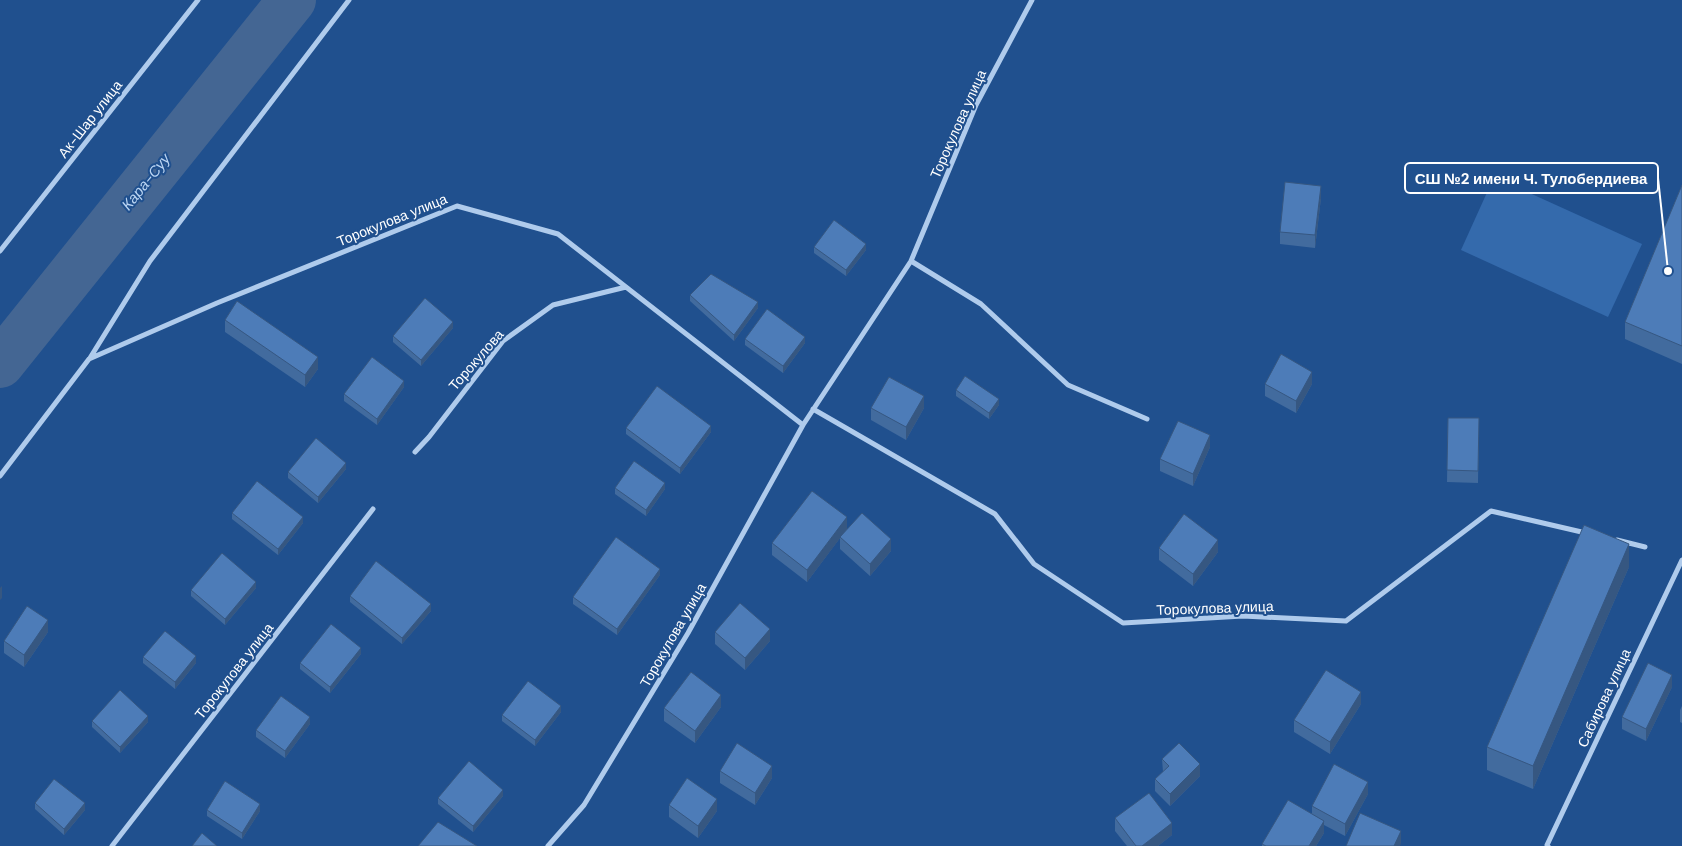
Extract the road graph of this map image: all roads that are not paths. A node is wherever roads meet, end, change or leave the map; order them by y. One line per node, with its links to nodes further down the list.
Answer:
1 (198, 0): 4 (street, Ак-Шар улица)
2 (349, 0): 7 (street)
3 (1032, 0): 5 (street, Торокулова улица)
4 (0, 251)
5 (911, 261): 8 (street, Торокулова улица); 9 (street)
6 (626, 287): 7 (street, Торокулова улица); 10 (street, Торокулова улица); 11 (street, Торокулова)
7 (89, 359): 12 (street, Торокулова улица)
8 (813, 409): 10 (street, Торокулова улица); 14 (street, Торокулова улица)
9 (1147, 419)
10 (803, 425): 19 (street, Торокулова улица)
11 (415, 452)
12 (0, 476)
13 (373, 509): 18 (street, Торокулова улица)
14 (1597, 535)
15 (1607, 538): 16 (street)
16 (1645, 547)
17 (1682, 560): 20 (street, Сабирова улица)
18 (112, 846)
19 (548, 846)
20 (1548, 846)

